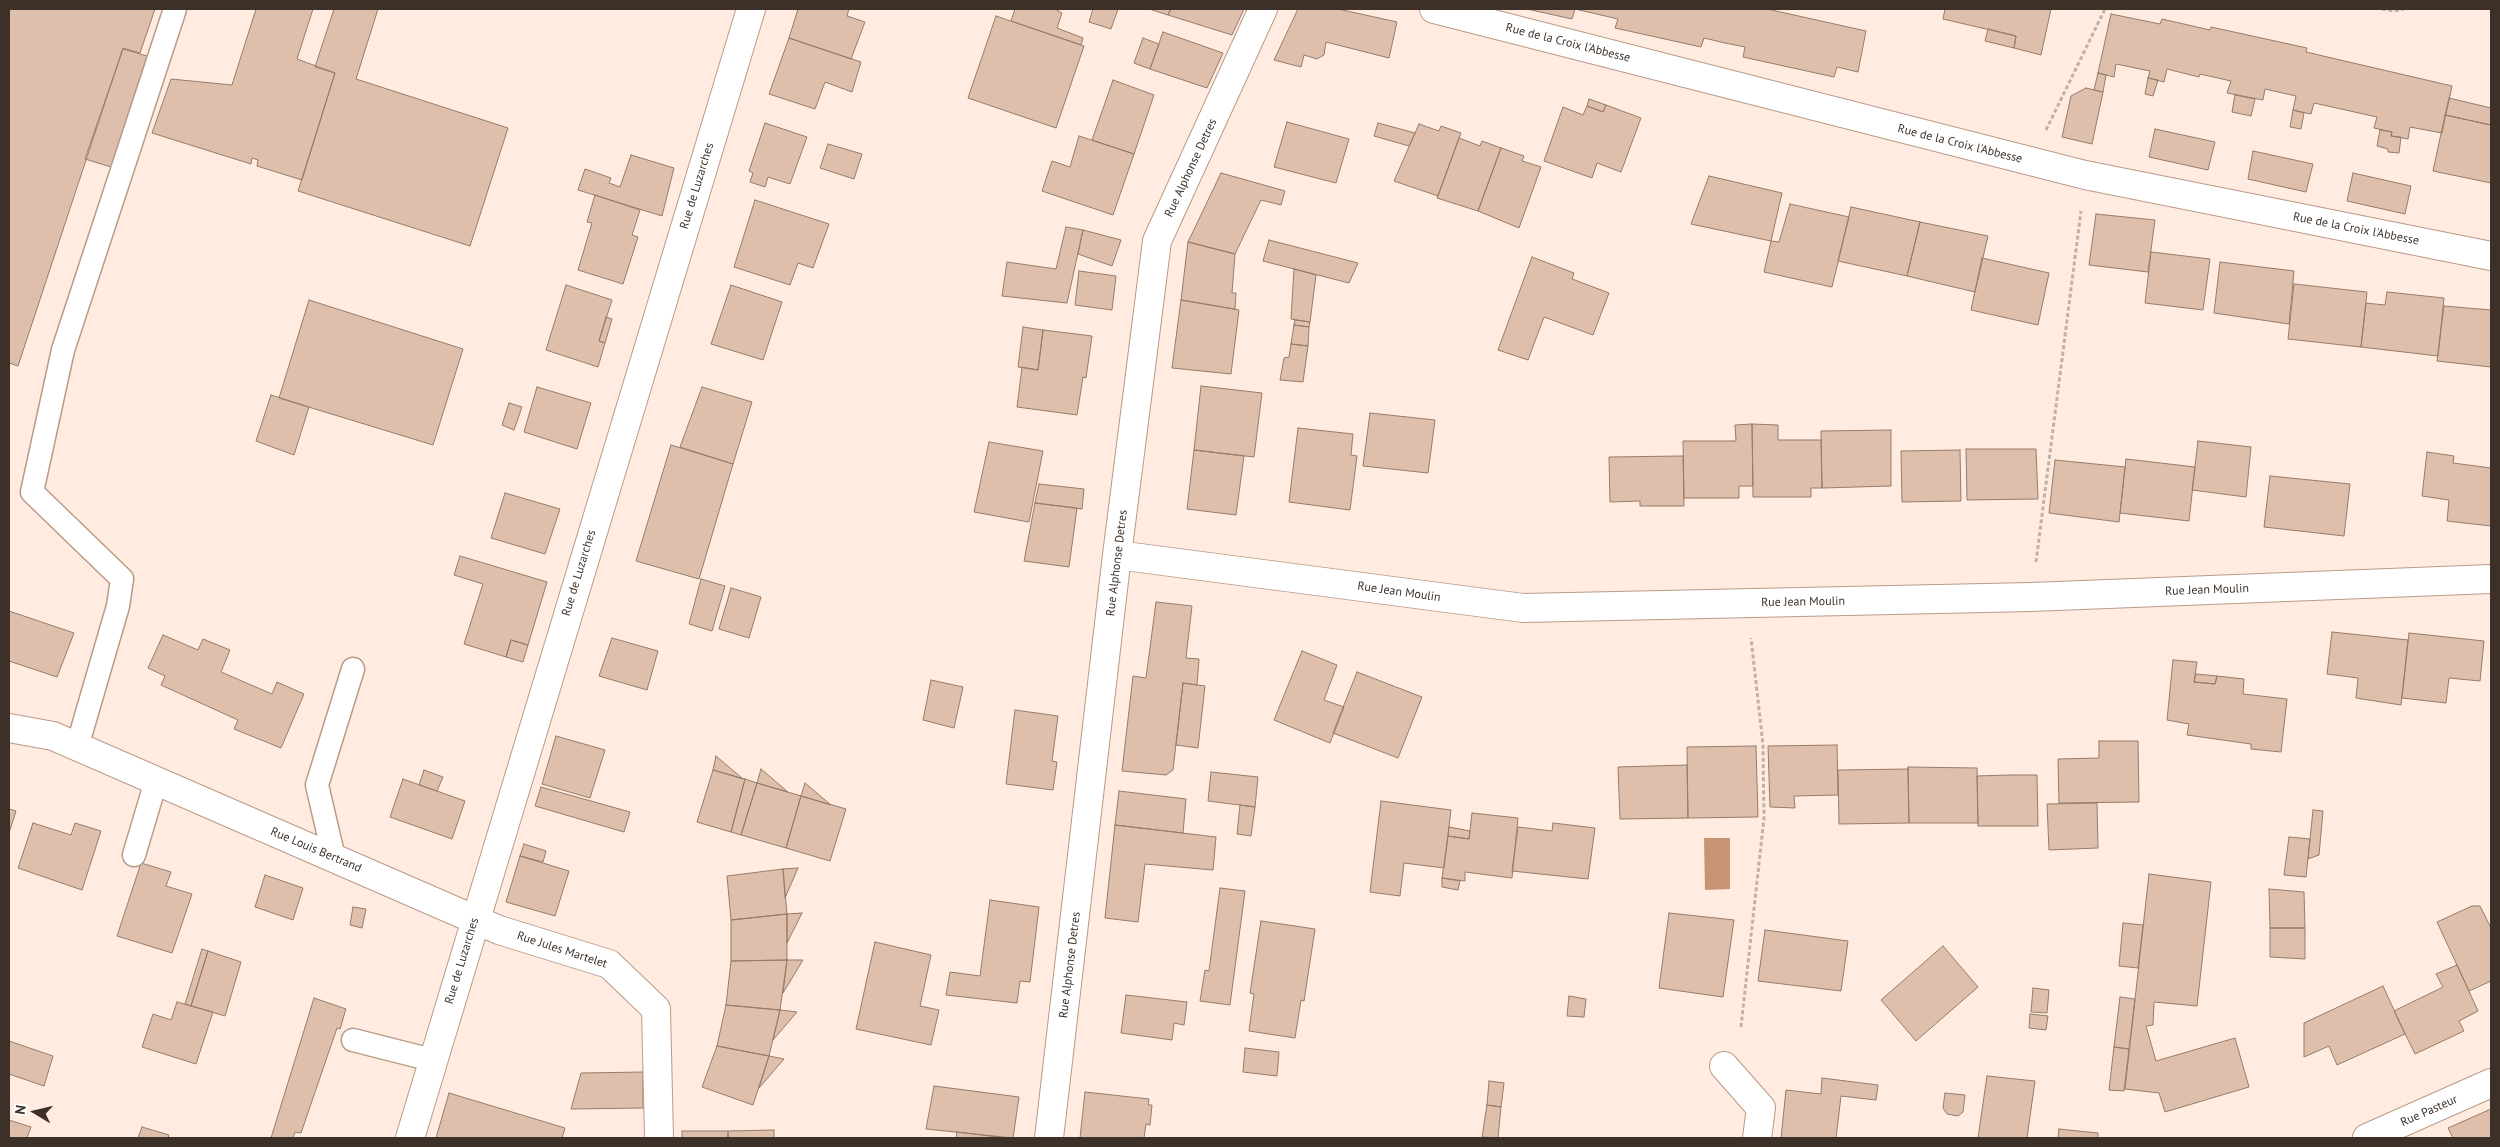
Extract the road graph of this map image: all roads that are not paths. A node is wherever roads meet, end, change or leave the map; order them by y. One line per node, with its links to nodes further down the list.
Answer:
1 (175, 9): 10 (lane)
2 (751, 9): 14 (street, Rue de Luzarches)
3 (1264, 9): 6 (street, Rue Alphonse Detres)
4 (1434, 9): 5 (street, Rue de la Croix l'Abbesse)
5 (2491, 256)
6 (1117, 555): 7 (street, Rue Jean Moulin); 21 (street, Rue Alphonse Detres)
7 (2491, 579)
8 (353, 669): 13 (lane)
9 (9, 728): 10 (street, Rue Louis Bertrand)
10 (77, 747): 11 (street, Rue Louis Bertrand)
11 (156, 781): 12 (lane); 13 (street, Rue Louis Bertrand)
12 (134, 855)
13 (334, 858): 14 (street, Rue Louis Bertrand)
14 (475, 919): 16 (street, Rue de Luzarches); 20 (street, Rue Jules Martelet)
15 (353, 1040): 16 (lane)
16 (431, 1064): 19 (street, Rue de Luzarches)
17 (1724, 1066): 22 (street)
18 (2491, 1083): 23 (street, Rue Pasteur)
19 (410, 1138)
20 (660, 1138)
21 (1049, 1138)
22 (1757, 1138)
23 (2368, 1138)

